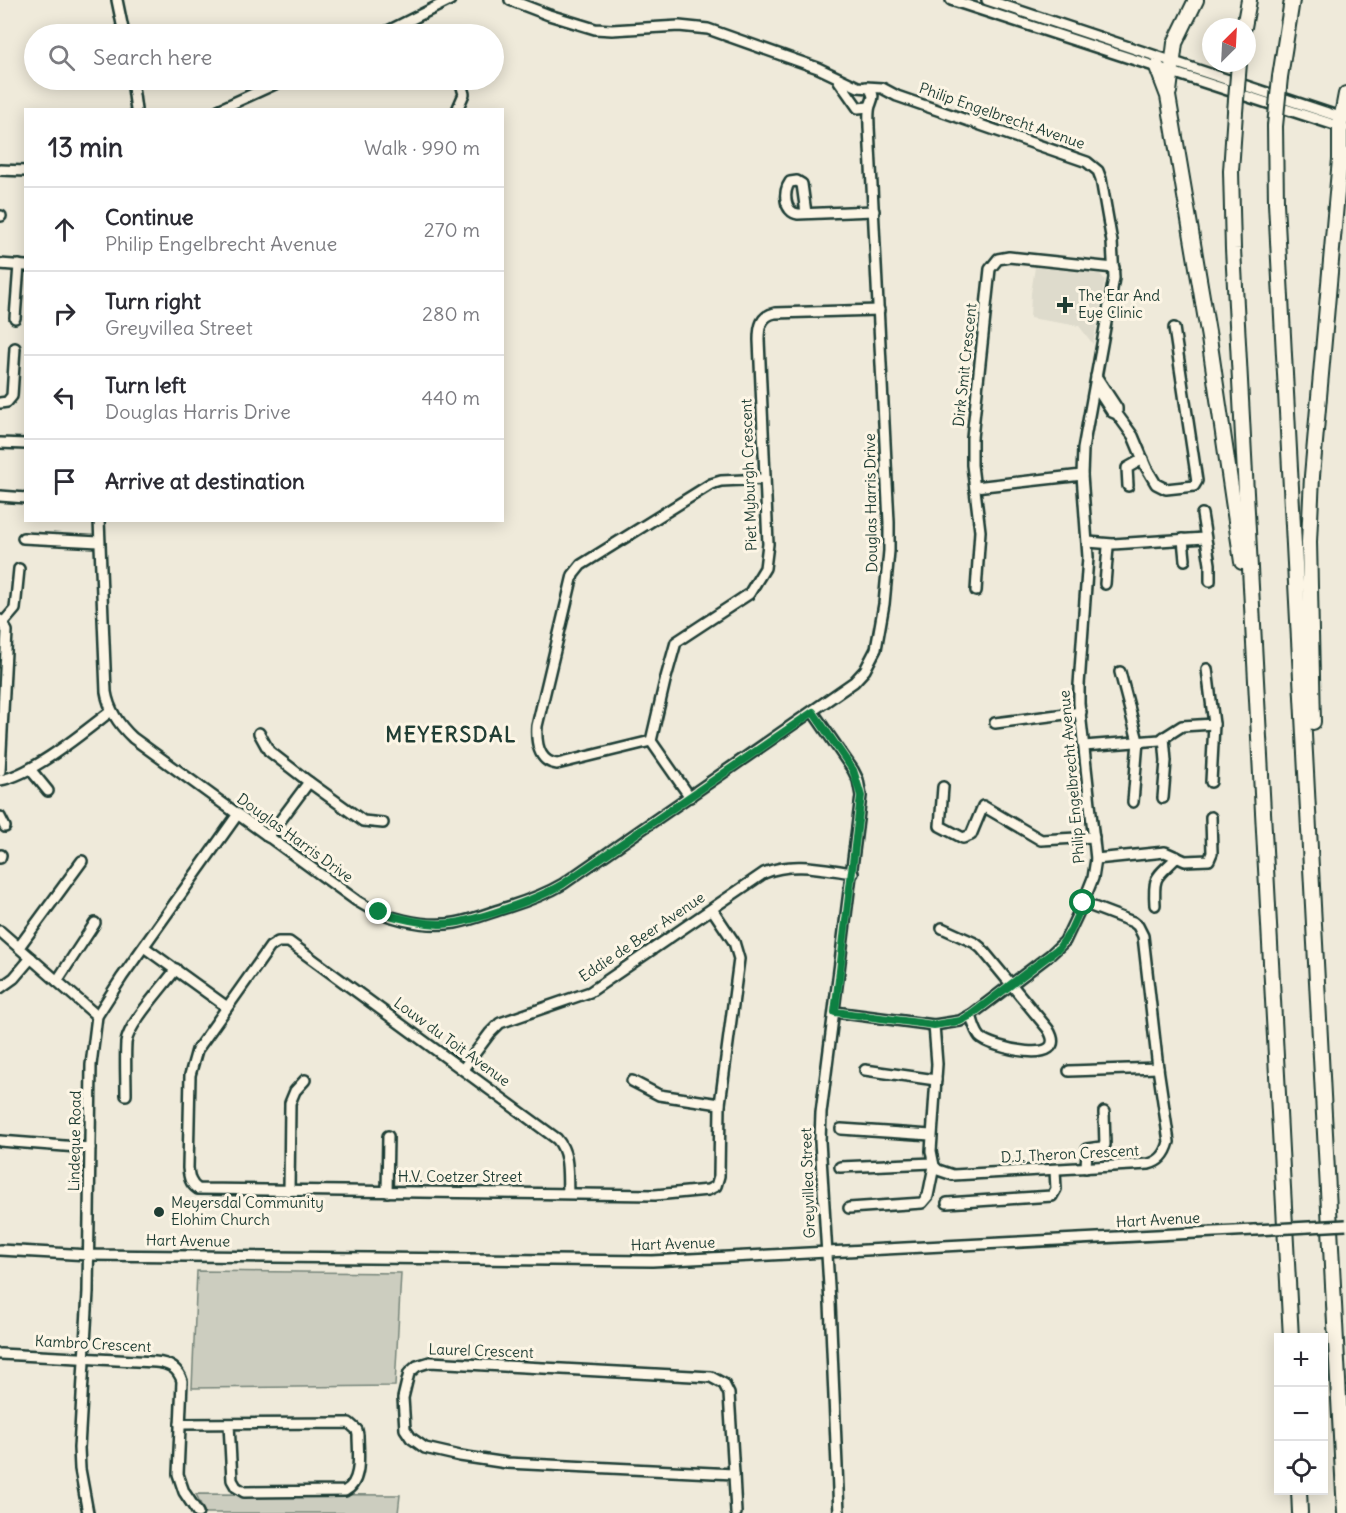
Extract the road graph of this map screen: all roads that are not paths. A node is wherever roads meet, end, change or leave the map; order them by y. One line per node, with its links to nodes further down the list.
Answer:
1 (117, 0): 10 (street)
2 (450, 0): 11 (street)
3 (510, 0): 15 (street, Douglas Harris Drive)
4 (951, 0): 13 (street)
5 (987, 0): 12 (street)
6 (1196, 0): 12 (highway)
7 (1249, 0): 9 (highway)
8 (1292, 0): 102 (highway, bridge)
9 (1246, 18)
10 (122, 24)
11 (411, 24)
12 (1172, 66): 13 (street); 22 (highway); 29 (street)
13 (1157, 67): 22 (highway)
14 (1238, 72): 69 (highway, bridge)
15 (837, 78): 16 (street, Douglas Harris Drive); 23 (street, Douglas Harris Drive)
16 (862, 87): 21 (street, Philip Engelbrecht Avenue); 23 (street); 24 (street)
17 (133, 90): 25 (street)
18 (262, 90): 26 (street)
19 (463, 90): 27 (street)
20 (1346, 94): 29 (highway)
21 (897, 96): 24 (street); 38 (street, Philip Engelbrecht Avenue)
22 (1168, 96): 69 (highway)
23 (852, 97): 28 (street, Douglas Harris Drive)
24 (872, 104): 28 (street); 30 (street)
25 (136, 108)
26 (222, 108)
27 (458, 108)
28 (858, 108): 30 (street, Douglas Harris Drive)
29 (1343, 123): 31 (highway)
30 (869, 127): 34 (street, Douglas Harris Drive)
31 (1343, 155): 102 (highway)
32 (0, 170): 33 (street)
33 (24, 171)
34 (874, 211): 35 (street); 39 (street, Douglas Harris Drive)
35 (806, 213)
36 (0, 264): 37 (street)
37 (22, 266): 40 (street)
38 (1114, 268): 43 (street, Philip Engelbrecht Avenue); 53 (street, Dirk Smit Crescent)
39 (879, 310): 51 (street, Piet Myburgh Crescent); 74 (street, Douglas Harris Drive)
40 (15, 318)
41 (1174, 328): 49 (street)
42 (15, 348): 45 (street)
43 (1096, 376): 44 (street, Philip Engelbrecht Avenue); 46 (street)
44 (1095, 387): 46 (street); 50 (street, Philip Engelbrecht Avenue)
45 (0, 403)
46 (1117, 414): 49 (street)
47 (0, 443): 48 (street)
48 (24, 444)
49 (1143, 459): 52 (street)
50 (1082, 475): 53 (street); 62 (street, Philip Engelbrecht Avenue)
51 (765, 479): 80 (street, Piet Myburgh Crescent); 80 (street)
52 (1128, 486)
53 (975, 487): 68 (street)
54 (0, 496): 55 (street)
55 (24, 498)
56 (1202, 514): 59 (street)
57 (99, 522): 61 (street, Douglas Harris Drive)
58 (23, 538): 61 (street)
59 (1205, 538): 60 (street); 66 (street)
60 (1183, 540): 63 (street); 64 (street)
61 (99, 542): 73 (street, Douglas Harris Drive)
62 (1088, 546): 63 (street); 75 (street, Philip Engelbrecht Avenue)
63 (1111, 546): 67 (street)
64 (1185, 560)
65 (19, 569): 70 (street)
66 (1210, 581)
67 (1105, 584)
68 (976, 591)
69 (1252, 615): 152 (highway)
70 (1, 622): 84 (street)
71 (1207, 669): 77 (street)
72 (1120, 672): 81 (street)
73 (111, 711): 83 (street); 93 (street, Douglas Harris Drive)
74 (813, 712): 90 (street, Douglas Harris Drive); 104 (street, Greyvillea Street)
75 (1081, 712): 76 (street); 82 (street, Philip Engelbrecht Avenue)
76 (995, 723)
77 (1214, 724): 79 (street); 87 (street)
78 (259, 733): 86 (street)
79 (1164, 738): 81 (street); 91 (street)
80 (651, 741): 90 (street)
81 (1138, 741): 82 (street); 92 (street)
82 (1084, 746): 99 (street, Philip Engelbrecht Avenue)
83 (30, 769): 85 (street); 89 (street)
84 (0, 771)
85 (0, 780)
86 (309, 782): 96 (street); 98 (street)
87 (1211, 782)
88 (944, 787): 99 (street)
89 (48, 791)
90 (690, 797): 98 (street, Douglas Harris Drive)
91 (1163, 798)
92 (1133, 802)
93 (238, 814): 98 (street, Douglas Harris Drive); 113 (street, Lindeque Road)
94 (0, 817): 97 (street)
95 (1212, 817): 100 (street)
96 (383, 824)
97 (5, 827)
98 (268, 837)
99 (1094, 837): 101 (street, Philip Engelbrecht Avenue)
100 (1177, 857): 101 (street); 106 (street)
101 (1096, 859): 105 (street, Philip Engelbrecht Avenue)
102 (1311, 859): 164 (highway)
103 (82, 861): 112 (street)
104 (853, 873): 107 (street, Eddie de Beer Avenue); 120 (street, Greyvillea Street)
105 (1083, 903): 117 (street, Philip Engelbrecht Avenue); 124 (street, D.J. Theron Crescent)
106 (1155, 905)
107 (712, 909): 125 (street, Eddie de Beer Avenue); 132 (street, H.V. Coetzer Street)
108 (95, 922): 116 (street)
109 (942, 928): 117 (street)
110 (0, 931): 112 (street)
111 (281, 941): 119 (street, H.V. Coetzer Street); 125 (street, Louw du Toit Avenue)
112 (19, 947): 114 (street)
113 (144, 947): 115 (street); 122 (street, Lindeque Road)
114 (30, 958): 116 (street); 118 (street)
115 (176, 969): 119 (street); 131 (street)
116 (60, 977): 122 (street)
117 (1011, 984): 121 (street, Philip Engelbrecht Avenue); 121 (street)
118 (0, 988)
119 (227, 1007): 143 (street, H.V. Coetzer Street)
120 (835, 1012): 123 (street, Philip Engelbrecht Avenue); 150 (street, Greyvillea Street)
121 (971, 1015): 123 (street, Philip Engelbrecht Avenue)
122 (97, 1016): 138 (street, Lindeque Road)
123 (934, 1025): 129 (street)
124 (1158, 1068): 127 (street); 141 (street, D.J. Theron Crescent)
125 (463, 1069): 145 (street, Louw du Toit Avenue)
126 (865, 1070): 129 (street)
127 (1069, 1071)
128 (305, 1080): 143 (street)
129 (936, 1080): 135 (street)
130 (633, 1081): 132 (street)
131 (126, 1095)
132 (720, 1104): 145 (street, H.V. Coetzer Street)
133 (1104, 1112): 141 (street)
134 (841, 1129): 135 (street)
135 (931, 1135): 139 (street)
136 (388, 1136): 144 (street)
137 (0, 1141): 138 (street)
138 (90, 1148): 151 (street, Lindeque Road)
139 (934, 1164): 140 (street); 142 (street, D.J. Theron Crescent); 147 (street)
140 (840, 1167)
141 (1086, 1168): 142 (street, D.J. Theron Crescent)
142 (1055, 1170): 146 (street)
143 (289, 1191): 144 (street, H.V. Coetzer Street)
144 (387, 1192): 145 (street, H.V. Coetzer Street)
145 (568, 1193)
146 (947, 1203)
147 (849, 1208)
148 (1346, 1225): 150 (street, Hart Avenue, bridge)
149 (0, 1251): 151 (street, Hart Avenue)
150 (824, 1252): 151 (street, Hart Avenue); 162 (street, Greyvillea Street)
151 (88, 1255): 154 (street, Lindeque Road)
152 (1291, 1333)
153 (0, 1354): 154 (street, Kambro Crescent)
154 (83, 1358): 155 (street, Kambro Crescent); 159 (street, Lindeque Road)
155 (180, 1424): 156 (street); 160 (street, Kambro Crescent)
156 (229, 1424): 156 (street)
157 (734, 1474): 157 (street, Laurel Crescent); 161 (street)
158 (1299, 1495): 163 (highway)
159 (88, 1513)
160 (198, 1513)
161 (736, 1513)
162 (839, 1513)
163 (1300, 1513)
164 (1345, 1513)

